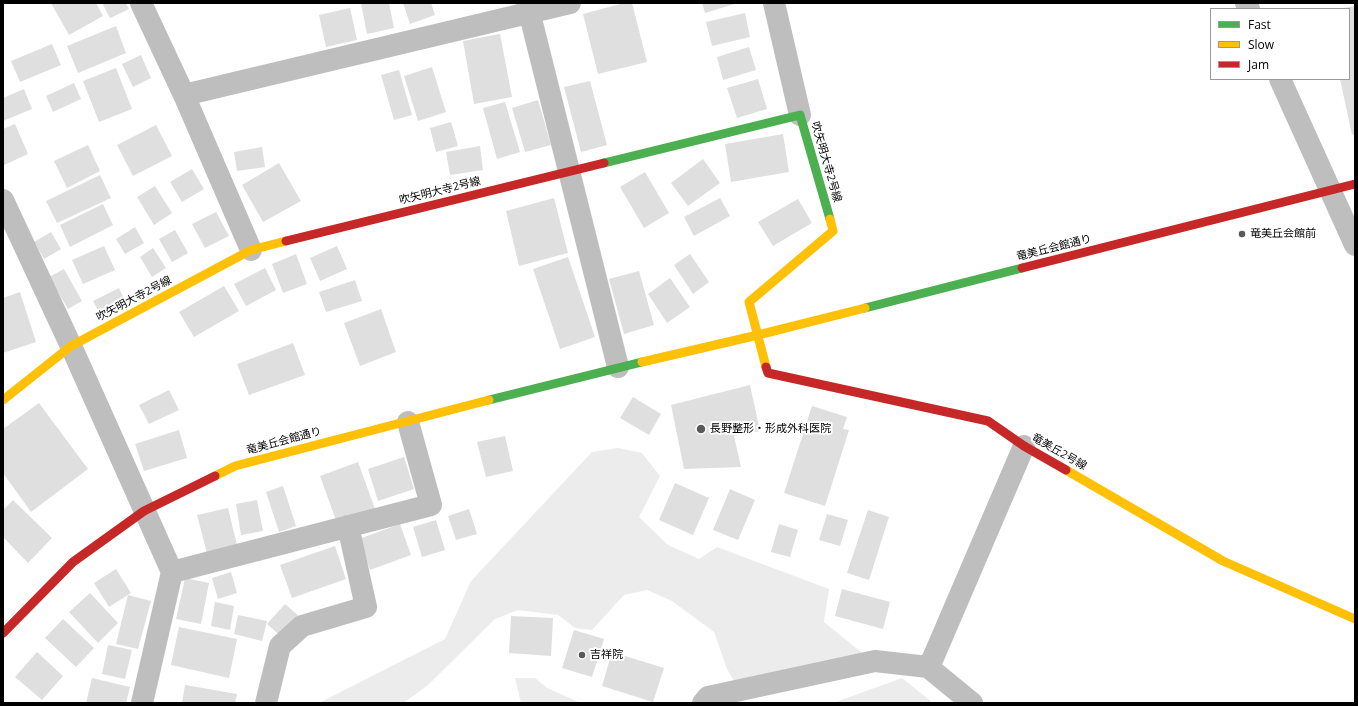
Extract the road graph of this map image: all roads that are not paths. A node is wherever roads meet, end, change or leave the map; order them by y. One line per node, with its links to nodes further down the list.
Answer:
1 (141, 3): 6 (street)
2 (570, 3): 4 (street)
3 (774, 3): 7 (street)
4 (528, 8): 6 (street); 8 (street)
5 (1280, 80): 10 (street)
6 (184, 95): 13 (street)
7 (800, 115): 8 (street, 吹矢明大寺2号線); 14 (street, 吹矢明大寺2号線)
8 (569, 172): 13 (street, 吹矢明大寺2号線); 16 (street)
9 (1355, 184): 10 (street, 竜美丘会館通り)
10 (1330, 190): 12 (street); 14 (street, 竜美丘会館通り)
11 (3, 200): 15 (street)
12 (1355, 245)
13 (251, 250): 15 (street, 吹矢明大寺2号線)
14 (758, 335): 16 (street, 竜美丘会館通り); 19 (street, 竜美丘2号線)
15 (71, 346): 17 (street, 吹矢明大寺2号線); 20 (street)
16 (618, 367): 18 (street, 竜美丘会館通り)
17 (3, 400)
18 (408, 422): 20 (street, 竜美丘会館通り); 21 (street)
19 (1024, 446): 23 (street, 竜美丘2号線); 25 (street)
20 (144, 511): 22 (street); 24 (street, 竜美丘会館通り)
21 (348, 526): 22 (street); 27 (street)
22 (172, 572): 26 (street)
23 (1355, 619)
24 (3, 633)
25 (928, 667): 28 (street); 29 (street)
26 (142, 703)
27 (266, 703)
28 (703, 703)
29 (972, 703)

